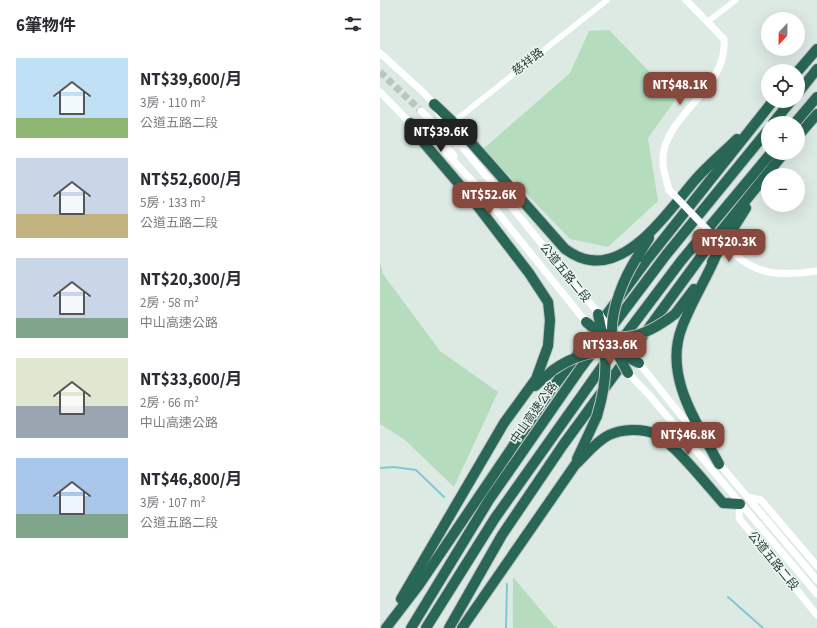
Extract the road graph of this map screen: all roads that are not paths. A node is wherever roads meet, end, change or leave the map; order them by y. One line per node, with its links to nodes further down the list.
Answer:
1 (607, 0): 20 (street, 慈祥路)
2 (686, 0): 4 (street)
3 (736, 0): 4 (street)
4 (707, 22): 30 (street, bridge)
5 (817, 49): 7 (highway)
6 (380, 53): 12 (street, 公道五路二段)
7 (804, 64)
8 (817, 69): 9 (highway)
9 (805, 84)
10 (380, 92): 19 (street, 公道五路二段)
11 (817, 97): 18 (highway)
12 (434, 104): 20 (highway); 25 (street, 公道五路二段)
13 (767, 108): 15 (highway)
14 (785, 108): 17 (highway)
15 (762, 114): 28 (highway); 44 (highway)
16 (817, 114): 21 (highway)
17 (779, 116)
18 (802, 116)
19 (410, 123): 26 (street, 公道五路二段); 36 (highway)
20 (451, 123): 28 (highway)
21 (805, 128)
22 (761, 139): 45 (highway, 中山高速公路)
23 (764, 160): 46 (highway)
24 (779, 160): 47 (highway)
25 (487, 177): 26 (street); 31 (street, 公道五路二段, bridge)
26 (475, 184): 32 (street, 公道五路二段)
27 (761, 187): 29 (highway)
28 (658, 222): 33 (highway, bridge)
29 (715, 258): 33 (highway, bridge); 37 (highway)
30 (817, 271)
31 (598, 314): 33 (highway, bridge)
32 (586, 322): 33 (highway, bridge)
33 (610, 342): 34 (highway, bridge); 34 (street, 公道五路二段, bridge); 35 (highway, bridge); 36 (highway, bridge); 38 (highway, bridge)
34 (639, 364): 37 (street, 公道五路二段)
35 (628, 373): 39 (street, 公道五路二段, bridge)
36 (504, 423): 44 (highway)
37 (719, 464): 39 (street, 公道五路二段)
38 (575, 465): 39 (highway); 48 (highway)
39 (744, 500): 40 (street, 公道五路二段); 41 (street, 公道五路二段); 42 (street, 公道五路二段); 43 (street, 公道五路二段)
40 (817, 566)
41 (817, 580)
42 (817, 594)
43 (817, 615)
44 (385, 628)
45 (411, 628)
46 (426, 628)
47 (449, 628)
48 (462, 628)

